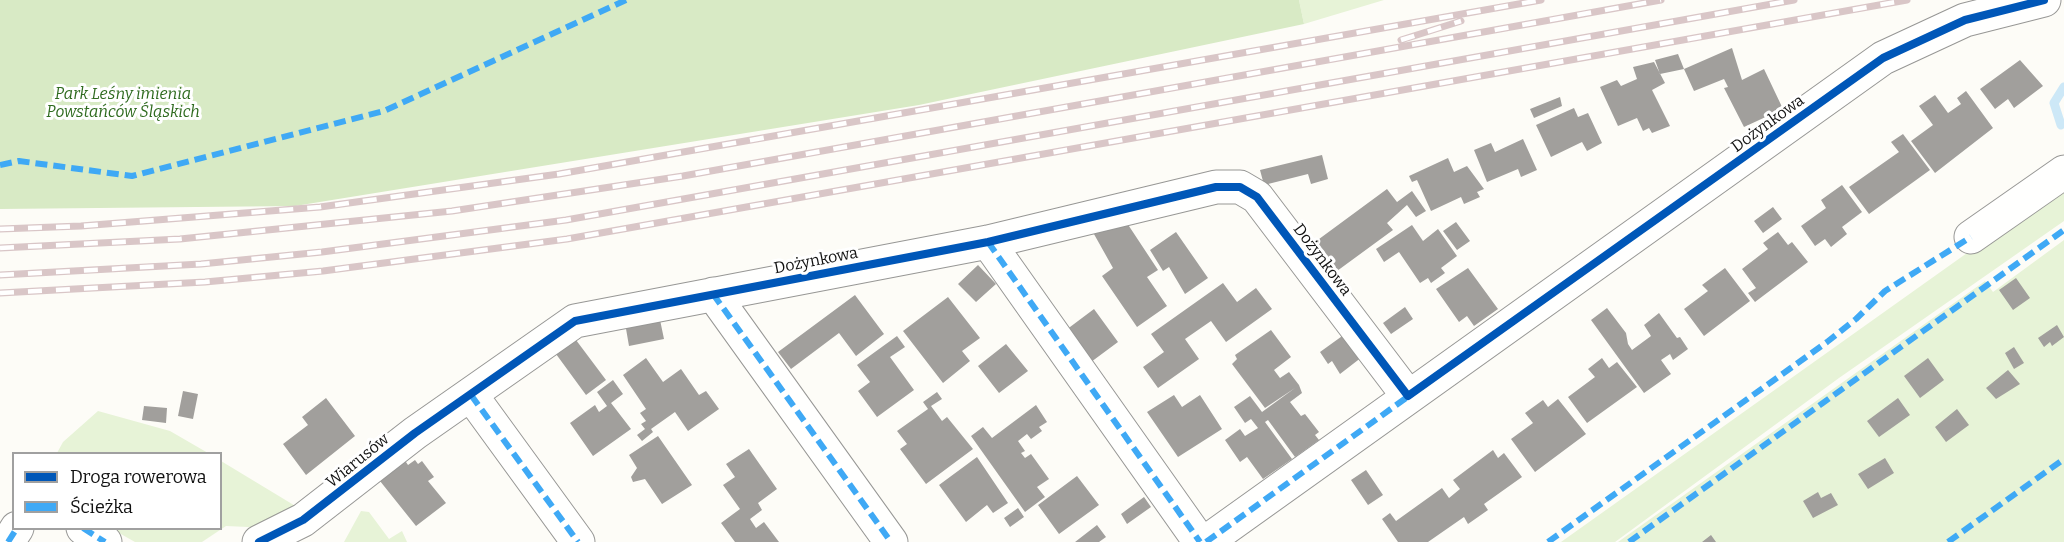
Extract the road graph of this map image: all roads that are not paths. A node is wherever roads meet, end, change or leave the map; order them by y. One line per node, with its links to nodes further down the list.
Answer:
1 (2044, 0): 7 (street, Dożynkowa)
2 (2064, 172): 3 (street)
3 (1971, 237)
4 (988, 242): 5 (street, Dożynkowa); 7 (street, Dożynkowa); 13 (street)
5 (713, 294): 6 (street, Dożynkowa); 12 (street)
6 (471, 395): 10 (street, Wiarusów); 11 (street)
7 (1408, 396): 14 (street, Dożynkowa)
8 (86, 530): 9 (street)
9 (105, 542)
10 (259, 542)
11 (578, 542)
12 (891, 542)
13 (1200, 542)
14 (1206, 542)

